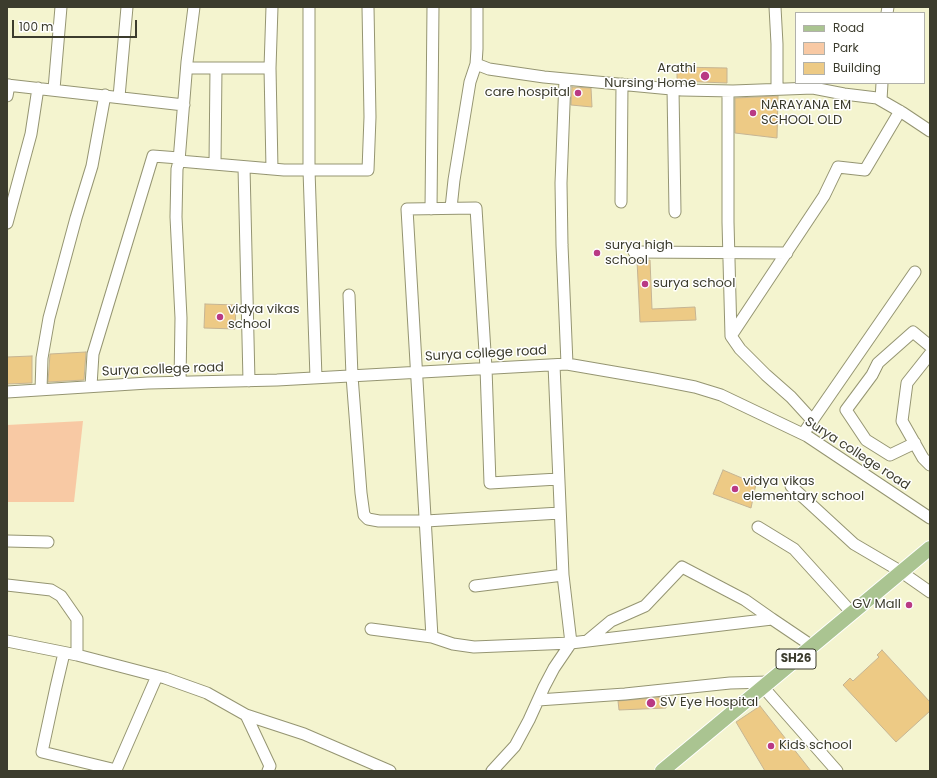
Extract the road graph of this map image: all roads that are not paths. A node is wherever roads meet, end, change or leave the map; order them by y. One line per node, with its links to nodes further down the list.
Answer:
1 (61, 7): 20 (street)
2 (127, 7): 25 (street)
3 (194, 7): 11 (street)
4 (272, 7): 13 (street)
5 (309, 7): 34 (street)
6 (368, 7): 34 (street)
7 (433, 7): 37 (street)
8 (477, 7): 10 (street)
9 (775, 7): 19 (street)
10 (476, 64): 14 (street); 36 (street)
11 (187, 68): 12 (street); 27 (street)
12 (216, 68): 13 (street); 31 (street)
13 (270, 68): 33 (street)
14 (565, 79): 15 (street); 48 (street)
15 (622, 84): 21 (street); 35 (street)
16 (882, 84): 26 (street)
17 (8, 85): 18 (street); 24 (street)
18 (38, 88): 20 (street); 39 (street)
19 (777, 88): 22 (street); 26 (street)
20 (54, 89): 23 (street)
21 (673, 89): 22 (street); 38 (street)
22 (728, 91): 42 (street)
23 (105, 95): 25 (street); 57 (street)
24 (7, 96)
25 (119, 97): 27 (street)
26 (881, 100): 28 (street)
27 (184, 105): 30 (street)
28 (900, 111): 29 (street); 41 (street)
29 (930, 132)
30 (179, 159): 31 (street); 55 (street); 56 (street)
31 (215, 164): 32 (street)
32 (244, 167): 33 (street); 54 (street)
33 (272, 169): 34 (street)
34 (309, 170): 53 (street)
35 (621, 202)
36 (451, 208): 37 (street); 50 (street)
37 (431, 209): 51 (street)
38 (676, 212)
39 (7, 223)
40 (634, 252): 42 (street)
41 (787, 252): 42 (street); 45 (street)
42 (729, 253): 45 (street)
43 (915, 272): 59 (street)
44 (349, 295): 52 (street)
45 (731, 336): 59 (street)
46 (930, 346): 61 (street)
47 (930, 354): 61 (street)
48 (567, 364): 49 (street, Surya college road); 60 (street, Surya college road)
49 (554, 365): 50 (street, Surya college road); 63 (street)
50 (486, 368): 51 (street, Surya college road); 63 (street)
51 (417, 372): 52 (street, Surya college road); 67 (street)
52 (352, 376): 53 (street, Surya college road); 67 (street)
53 (316, 378): 54 (street, Surya college road)
54 (250, 381): 55 (street, Surya college road)
55 (180, 382): 56 (street, Surya college road)
56 (91, 386): 57 (street, Surya college road)
57 (41, 390): 58 (street, Surya college road)
58 (7, 392)
59 (812, 420): 60 (street)
60 (803, 434): 66 (street, Surya college road)
61 (915, 443): 62 (street)
62 (930, 465)
63 (558, 480): 65 (street)
64 (791, 486): 72 (street)
65 (560, 513): 67 (street); 73 (street)
66 (930, 518)
67 (426, 521): 80 (street)
68 (758, 527): 77 (street)
69 (7, 541): 70 (street)
70 (48, 542)
71 (930, 548): 72 (main road, SH26)
72 (900, 571): 76 (street); 77 (main road, SH26)
73 (563, 575): 75 (street); 83 (street)
74 (7, 585): 86 (street)
75 (475, 586)
76 (930, 592)
77 (852, 613): 84 (main road, SH26)
78 (772, 619): 82 (street); 82 (street); 84 (street)
79 (371, 629): 80 (street)
80 (432, 637): 83 (street)
81 (7, 641): 85 (street)
82 (586, 641): 83 (street)
83 (571, 643): 89 (street)
84 (812, 646): 88 (main road, SH26)
85 (64, 653): 86 (street); 87 (street)
86 (77, 655): 87 (street)
87 (157, 676): 90 (street)
88 (766, 684): 89 (street); 94 (main road, SH26); 95 (street)
89 (538, 700): 93 (street)
90 (246, 715): 91 (street); 92 (street)
91 (268, 771)
92 (390, 771)
93 (492, 771)
94 (662, 771)
95 (837, 771)

